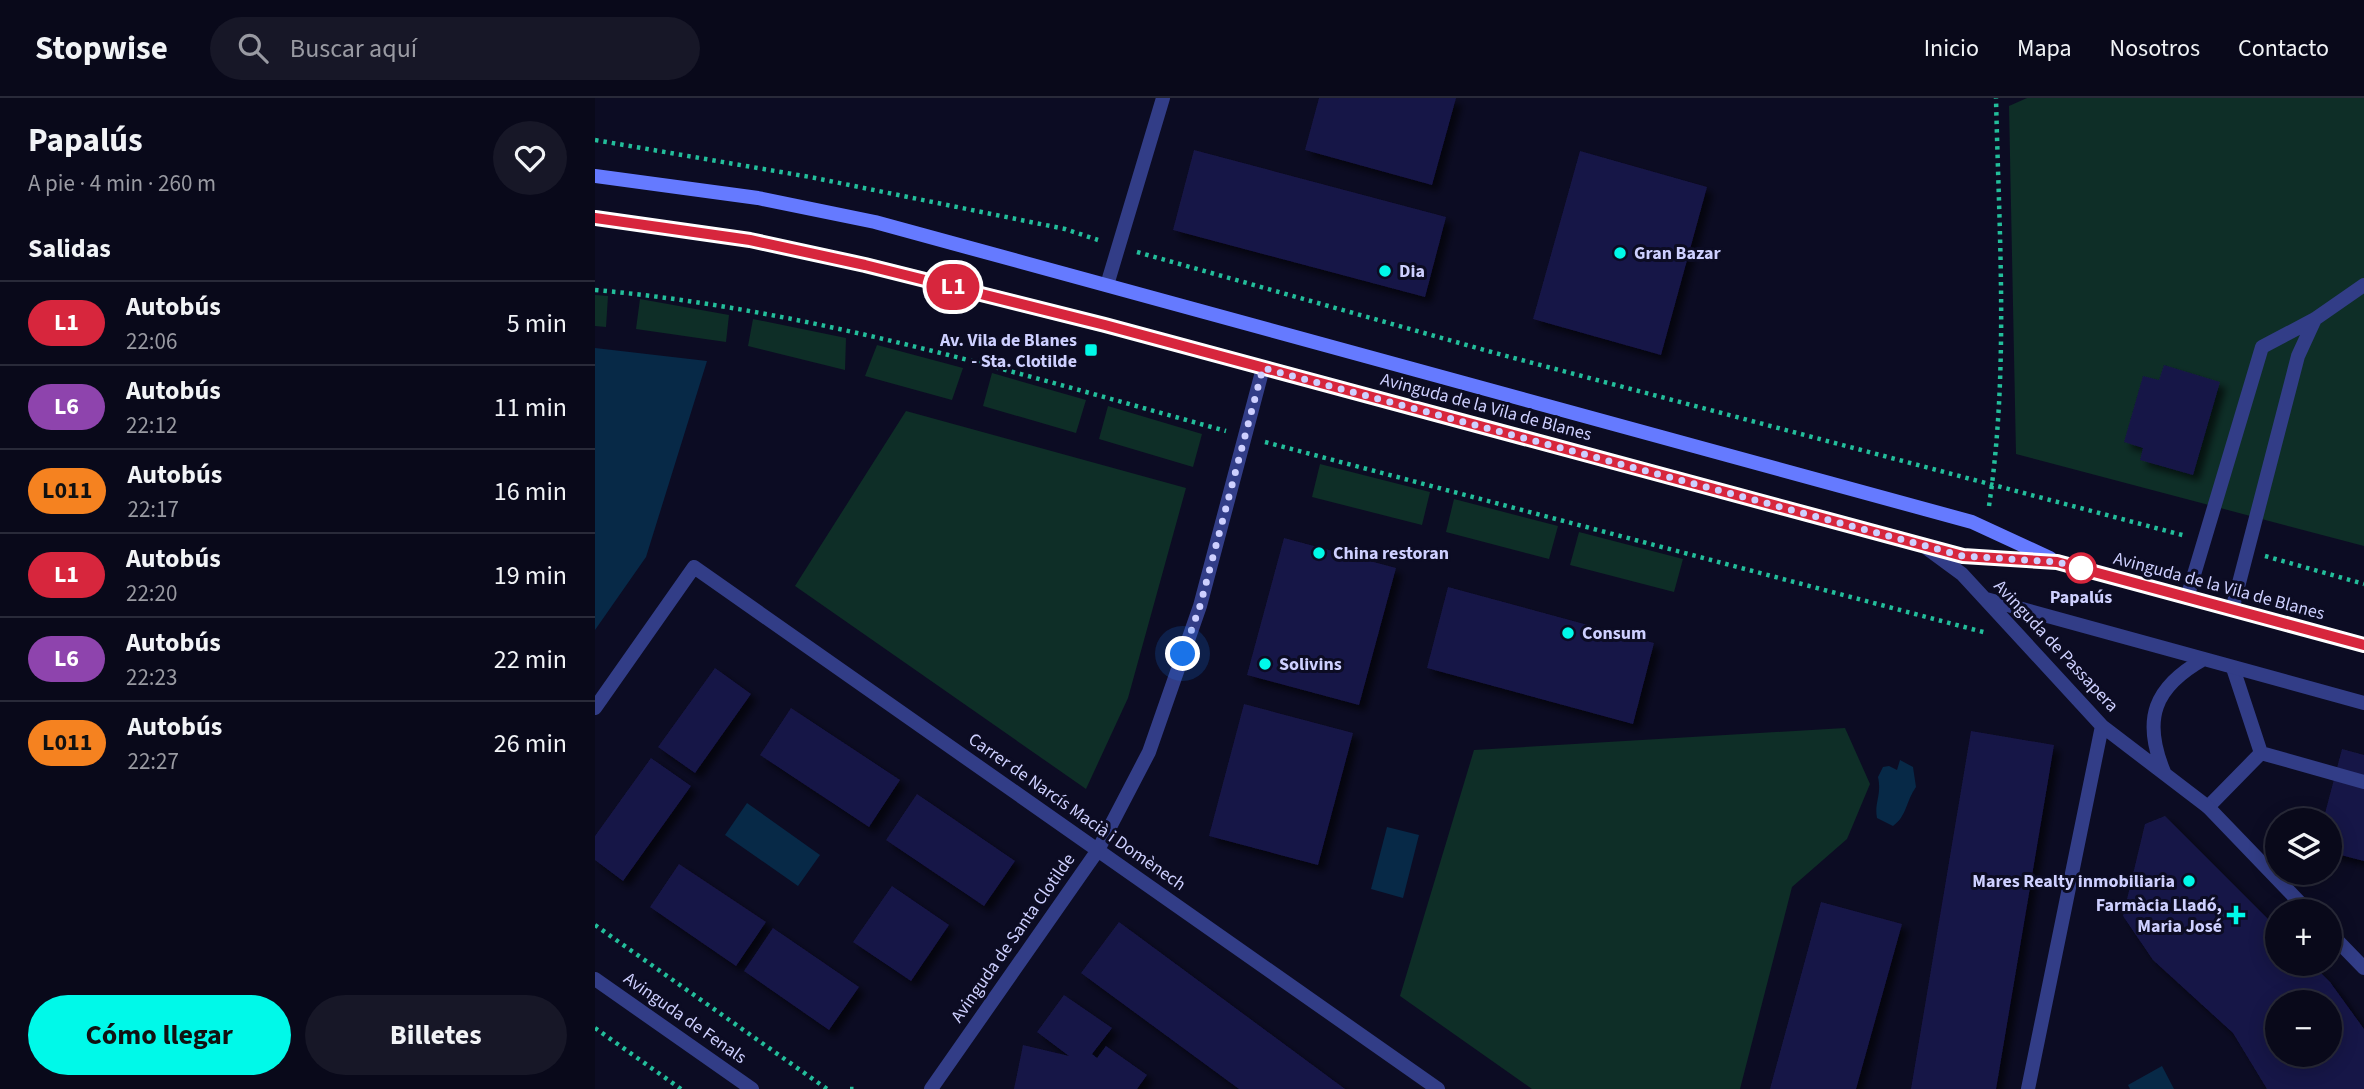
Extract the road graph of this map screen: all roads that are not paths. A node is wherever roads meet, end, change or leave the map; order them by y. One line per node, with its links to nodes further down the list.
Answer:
1 (1163, 98): 4 (street)
2 (595, 176): 4 (main road)
3 (595, 218): 7 (main road, Avinguda de la Vila de Blanes)
4 (1107, 285): 9 (main road)
5 (2364, 285): 6 (street)
6 (2315, 319): 10 (street); 12 (street)
7 (1263, 368): 8 (main road, Avinguda de la Vila de Blanes); 23 (street, Avinguda de Santa Clotilde)
8 (1921, 545): 9 (main road, Avinguda de la Vila de Blanes); 11 (street, Avinguda de Passapera)
9 (2057, 562): 10 (main road, Avinguda de la Vila de Blanes)
10 (2187, 598): 12 (main road, Avinguda de la Vila de Blanes)
11 (1985, 599): 14 (street); 18 (street, Avinguda de Passapera)
12 (2232, 610): 13 (main road, Avinguda de la Vila de Blanes)
13 (2364, 645)
14 (2204, 659): 15 (street); 20 (street)
15 (2233, 668): 16 (street); 19 (street)
16 (2364, 704)
17 (595, 708): 23 (street, Carrer de Narcís Macià i Domènech)
18 (2102, 726): 20 (street, Avinguda de Passapera); 31 (street)
19 (2260, 753): 21 (street); 22 (street)
20 (2164, 773): 22 (street, Avinguda de Passapera)
21 (2364, 782)
22 (2207, 807): 24 (street, Avinguda de Passapera)
23 (1098, 850): 29 (street, Avinguda de Santa Clotilde); 30 (street, Carrer de Narcís Macià i Domènech)
24 (2296, 899)
25 (2342, 945): 26 (street)
26 (2364, 968)
27 (595, 979): 28 (street, Avinguda de Fenals)
28 (752, 1089)
29 (931, 1089)
30 (1438, 1089)
31 (2028, 1089)

